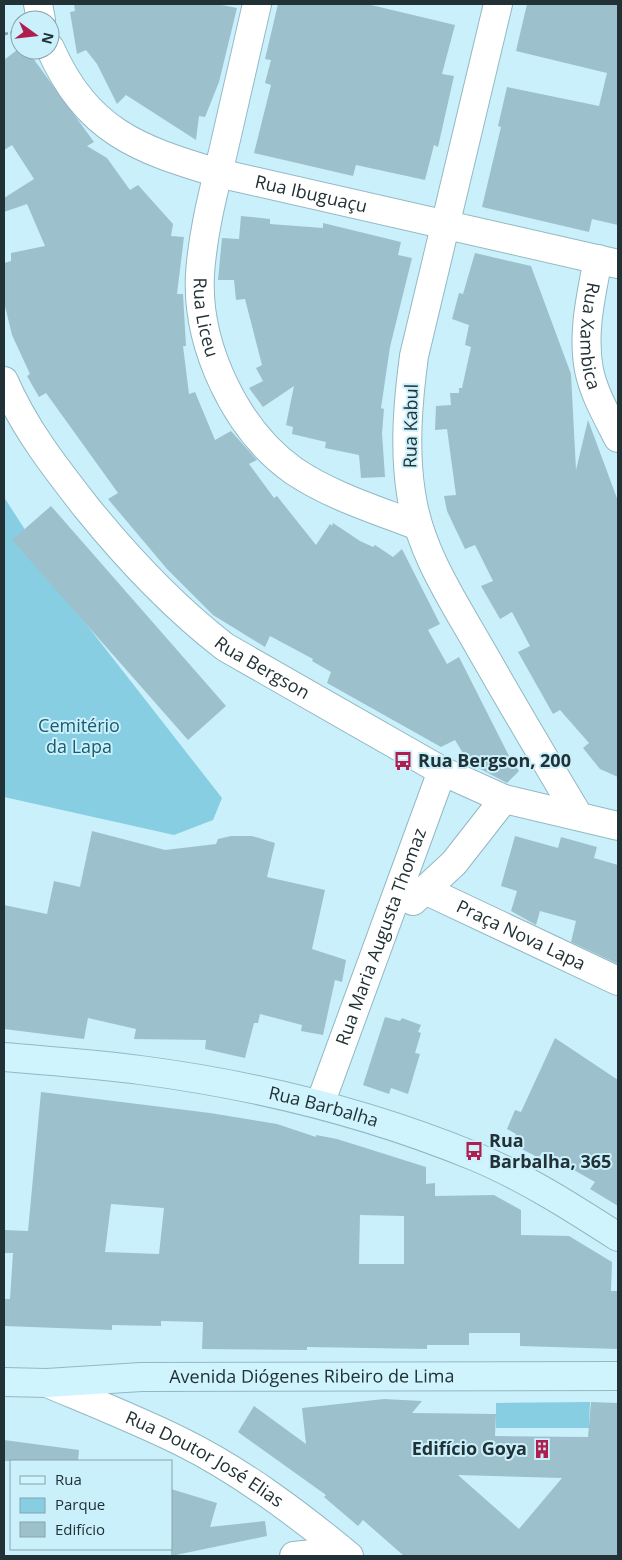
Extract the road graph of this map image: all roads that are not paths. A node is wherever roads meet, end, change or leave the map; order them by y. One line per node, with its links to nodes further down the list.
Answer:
1 (257, 4): 4 (street, Rua Liceu)
2 (498, 4): 5 (street, Rua Kabul)
3 (56, 60): 4 (street, Rua Ibuguaçu)
4 (218, 173): 5 (street, Rua Ibuguaçu); 9 (street, Rua Liceu)
5 (445, 223): 6 (street, Rua Ibuguaçu); 9 (street, Rua Kabul)
6 (608, 261): 8 (street, Rua Xambica)
7 (4, 381): 10 (street, Rua Bergson)
8 (618, 438)
9 (418, 526): 12 (street, Rua Kabul)
10 (442, 771): 11 (street, Rua Bergson); 15 (street, Rua Maria Augusta Thomaz)
11 (504, 798): 12 (street, Rua Bergson); 14 (street)
12 (578, 816): 13 (street, Rua Bergson)
13 (618, 826)
14 (425, 890): 15 (street); 16 (street, Praça Nova Lapa)
15 (384, 927): 18 (street, Rua Maria Augusta Thomaz)
16 (618, 981)
17 (4, 1057): 18 (main road, Rua Barbalha)
18 (320, 1104): 19 (main road, Rua Barbalha)
19 (618, 1237)
20 (618, 1376): 22 (main road, Avenida Diógenes Ribeiro de Lima)
21 (4, 1382): 22 (main road, Avenida Diógenes Ribeiro de Lima)
22 (47, 1383): 23 (street, Rua Doutor José Elias)
23 (346, 1553): 24 (street)
24 (294, 1556)

